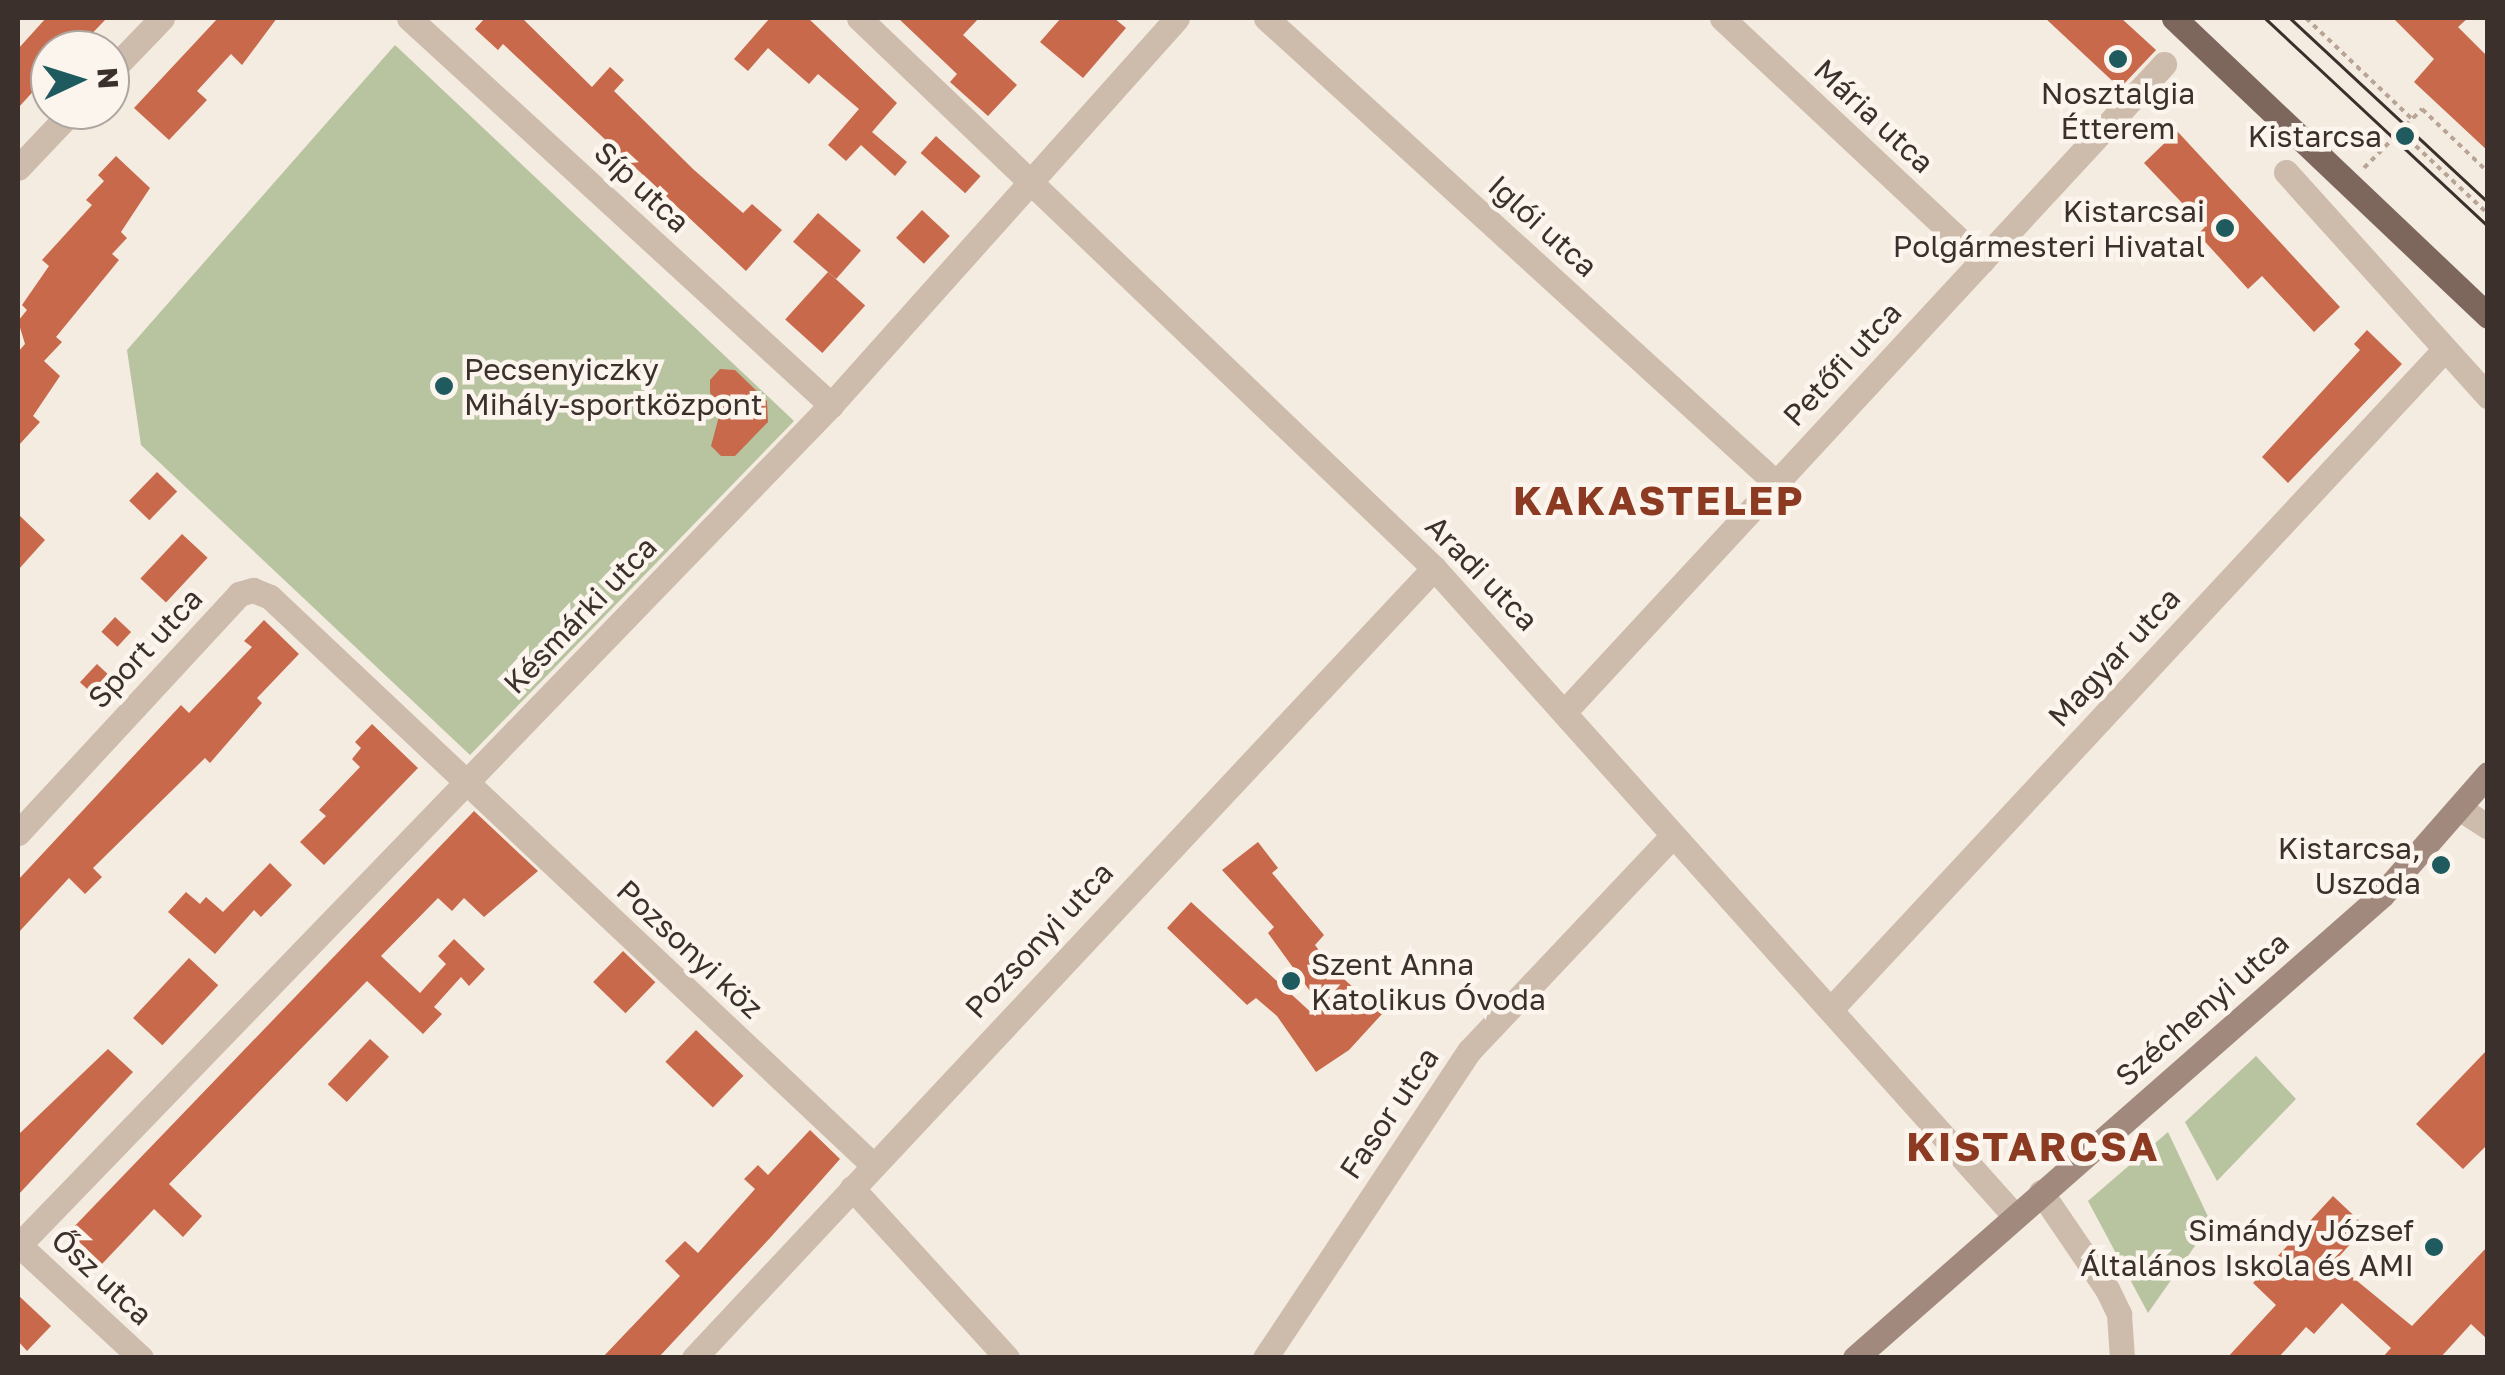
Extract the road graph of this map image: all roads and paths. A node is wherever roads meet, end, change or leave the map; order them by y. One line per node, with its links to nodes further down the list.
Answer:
1 (162, 18): 9 (street)
2 (409, 18): 24 (street, Síp utca)
3 (859, 18): 17 (street, Aradi utca)
4 (1177, 18): 17 (street, Késmárki utca)
5 (1266, 18): 25 (street, Iglói utca)
6 (1722, 18): 20 (street, Mária utca)
7 (2174, 18): 18 (main road)
8 (2307, 18): 11 (path)
9 (130, 51)
10 (2164, 64): 20 (street, Petőfi utca)
11 (2412, 120): 13 (path); 16 (path)
12 (54, 130): 14 (street)
13 (2401, 132): 18 (path); 19 (path)
14 (18, 168)
15 (2286, 172): 22 (street)
16 (2488, 172)
17 (1031, 179): 24 (street, Késmárki utca); 26 (street, Aradi utca)
18 (2348, 183): 21 (main road)
19 (2488, 214)
20 (1982, 262): 25 (street, Petőfi utca)
21 (2488, 316)
22 (2444, 350): 23 (street); 34 (street, Magyar utca)
23 (2488, 396)
24 (830, 405): 29 (street, Késmárki utca)
25 (1775, 482): 27 (street, Petőfi utca)
26 (1434, 568): 27 (street, Aradi utca); 35 (street, Pozsonyi utca)
27 (1568, 709): 33 (street, Aradi utca)
28 (2488, 774): 30 (main road, Széchenyi utca)
29 (464, 780): 32 (street, Sport utca); 35 (street, Pozsonyi köz); 39 (street, Késmárki utca)
30 (2462, 810): 31 (street); 37 (main road, Széchenyi utca)
31 (2488, 827)
32 (18, 833)
33 (1672, 836): 34 (street, Aradi utca); 43 (street, Fasor utca)
34 (1831, 1009): 38 (street, Aradi utca)
35 (873, 1165): 36 (street, Pozsonyi utca)
36 (852, 1188): 41 (street, Pozsonyi utca); 42 (street)
37 (2041, 1192): 38 (main road, Széchenyi utca); 45 (street)
38 (2014, 1215): 44 (main road, Széchenyi utca)
39 (18, 1246): 40 (street, Ősz utca)
40 (141, 1358)
41 (694, 1358)
42 (1007, 1358)
43 (1264, 1358)
44 (1855, 1358)
45 (2122, 1358)

